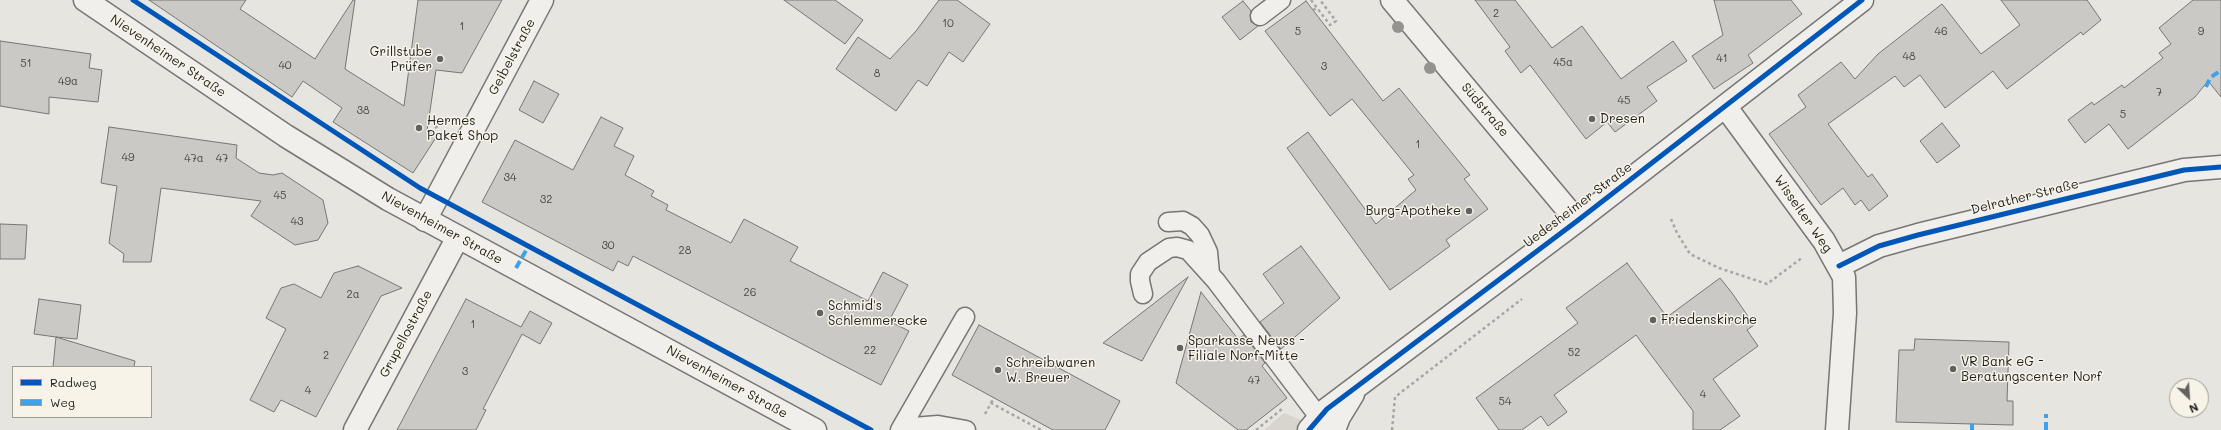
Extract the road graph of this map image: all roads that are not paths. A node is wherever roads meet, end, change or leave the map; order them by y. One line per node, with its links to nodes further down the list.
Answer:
1 (85, 0): 9 (street, Nievenheimer Straße)
2 (542, 0): 9 (street, Geibelstraße)
3 (1281, 0): 6 (lane)
4 (1392, 0): 10 (street, Südstraße)
5 (1862, 0): 7 (street, Uedesheimer Straße)
6 (1260, 16)
7 (1725, 106): 10 (street, Uedesheimer Straße); 13 (street, Wisselter Weg)
8 (2221, 167): 13 (street, Delrather Straße)
9 (425, 220): 12 (street, Nievenheimer Straße)
10 (1577, 220): 17 (street, Uedesheimer Straße)
11 (1168, 222): 14 (lane)
12 (458, 237): 19 (street, Grupellostraße); 20 (street, Nievenheimer Straße)
13 (1839, 266): 22 (street, Wisselter Weg)
14 (1210, 273): 15 (lane); 17 (lane)
15 (1143, 294)
16 (966, 317): 18 (lane)
17 (1321, 426)
18 (901, 429): 21 (lane)
19 (355, 430)
20 (815, 430)
21 (966, 430)
22 (1837, 430)

